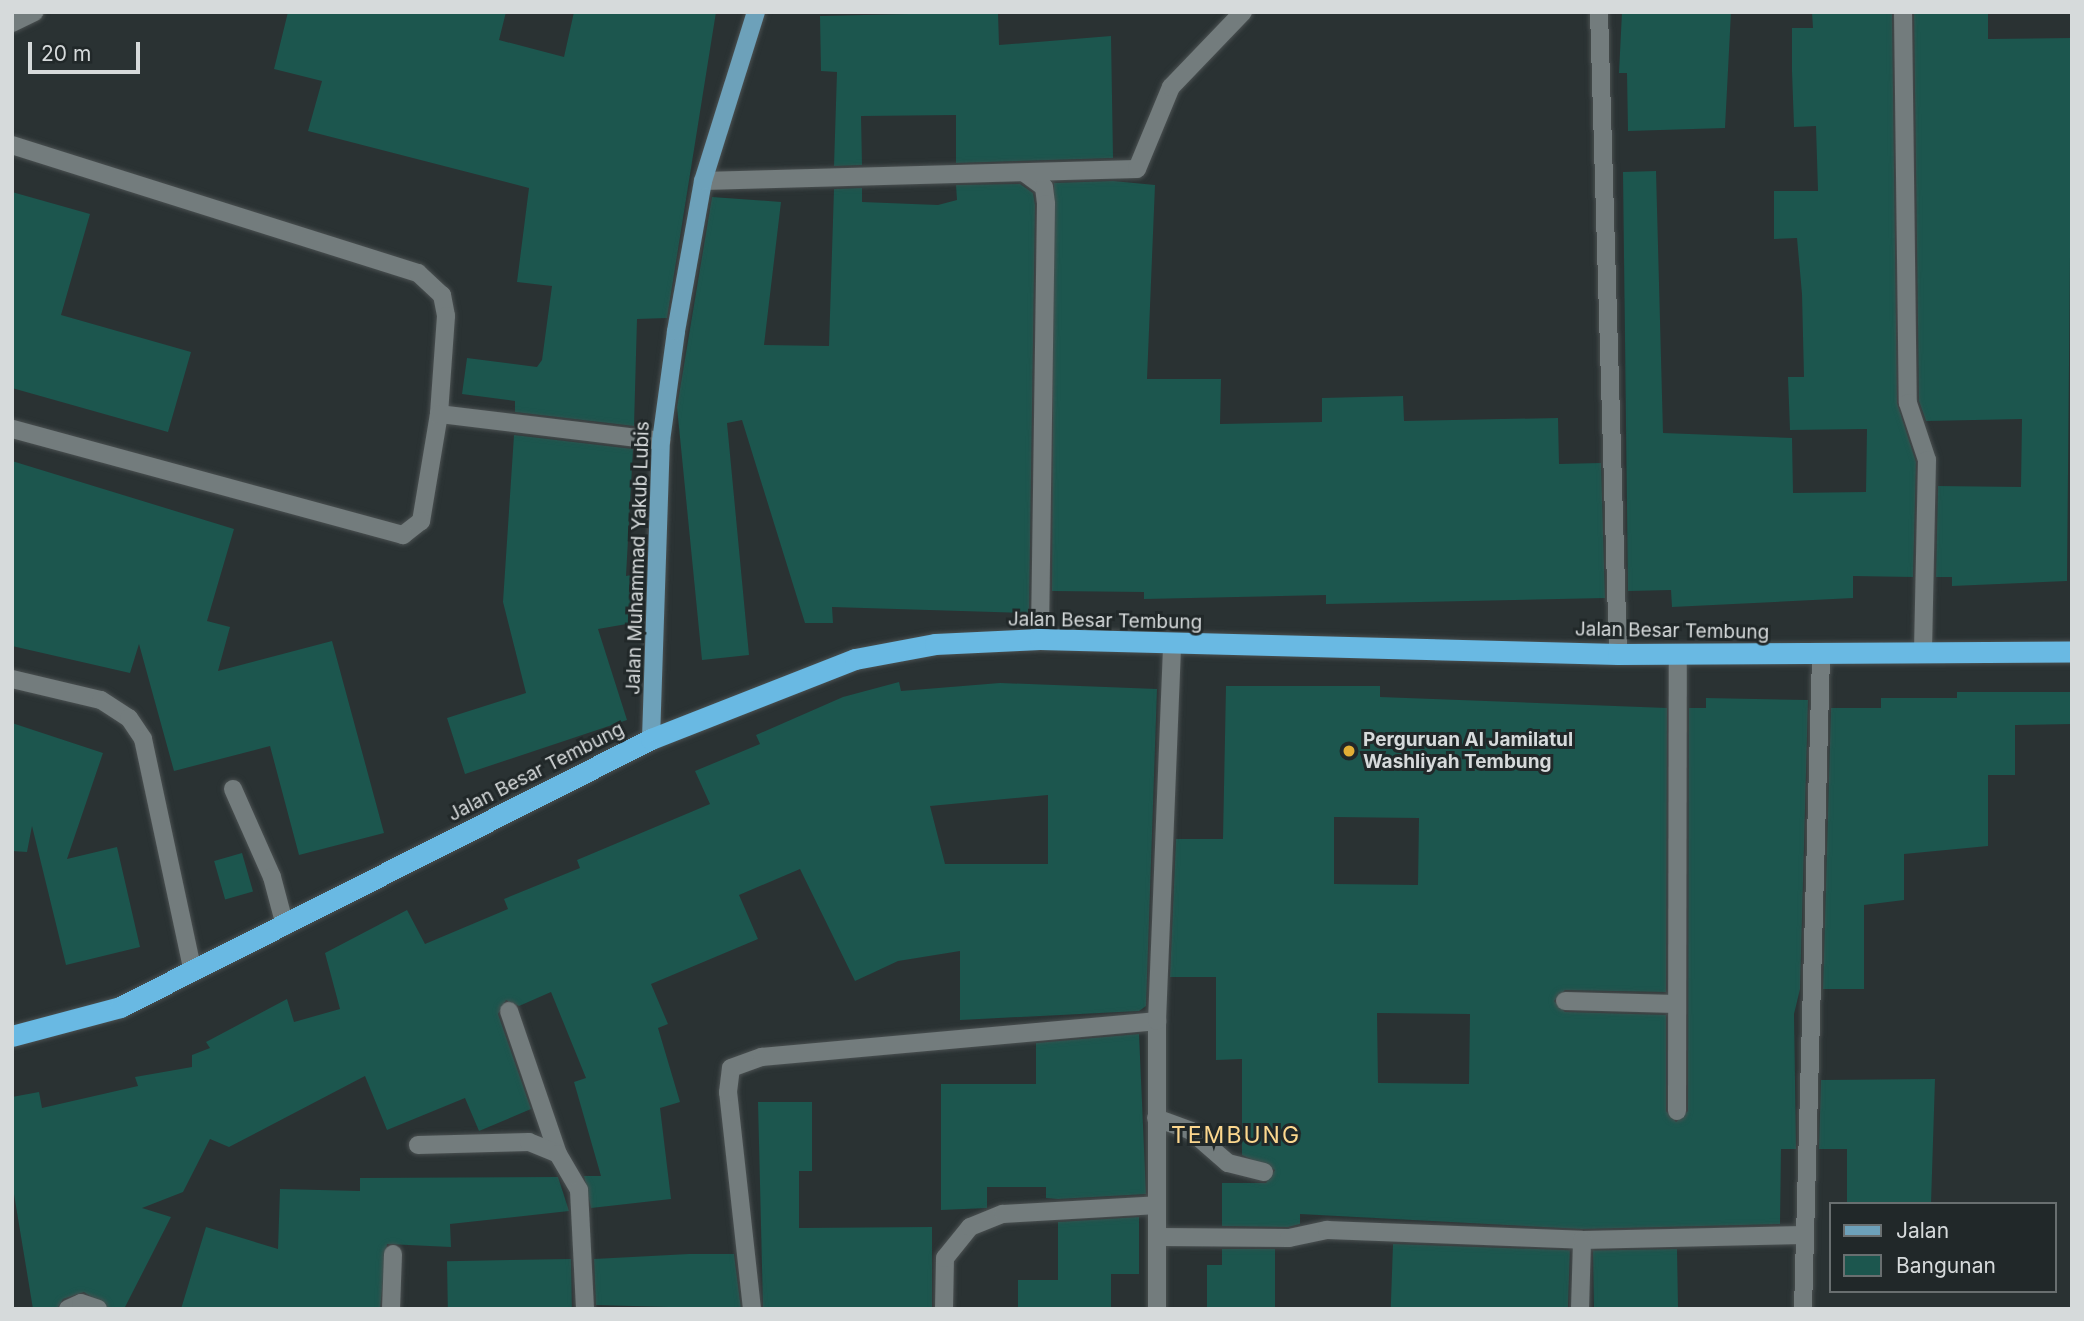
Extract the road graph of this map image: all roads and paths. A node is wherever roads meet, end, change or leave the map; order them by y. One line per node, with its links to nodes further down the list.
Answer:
1 (35, 12): 6 (street)
2 (756, 12): 9 (main road, Jalan Muhammad Yakub Lubis)
3 (1243, 12): 8 (street)
4 (1903, 12): 15 (street)
5 (1599, 13): 18 (street)
6 (12, 23)
7 (12, 145): 10 (street)
8 (1026, 174): 9 (street); 13 (street)
9 (703, 181): 12 (main road, Jalan Muhammad Yakub Lubis)
10 (439, 414): 11 (street); 12 (street)
11 (12, 429)
12 (661, 441): 21 (main road, Jalan Muhammad Yakub Lubis)
13 (1040, 639): 14 (highway, Jalan Besar Tembung); 21 (highway, Jalan Besar Tembung)
14 (1172, 645): 18 (highway, Jalan Besar Tembung); 28 (street)
15 (1923, 649): 16 (highway, Jalan Besar Tembung); 19 (highway, Jalan Besar Tembung)
16 (2072, 652)
17 (1678, 653): 18 (highway, Jalan Besar Tembung); 19 (highway, Jalan Besar Tembung); 26 (street)
18 (1618, 654)
19 (1821, 656): 36 (street)
20 (12, 679): 24 (street)
21 (652, 739): 23 (highway, Jalan Besar Tembung)
22 (233, 789): 23 (street)
23 (285, 926): 24 (highway, Jalan Besar Tembung)
24 (193, 972): 29 (highway, Jalan Besar Tembung)
25 (1565, 1001): 26 (street)
26 (1676, 1004): 30 (street)
27 (509, 1011): 33 (street)
28 (1157, 1021): 31 (street); 44 (street)
29 (12, 1036)
30 (1676, 1111)
31 (1156, 1118): 34 (street); 35 (street)
32 (418, 1145): 33 (street)
33 (558, 1154): 43 (street)
34 (1264, 1172)
35 (1157, 1205): 37 (street); 45 (street)
36 (1803, 1234): 38 (street); 48 (street)
37 (1159, 1237): 38 (street); 46 (street)
38 (1582, 1240): 47 (street)
39 (393, 1254): 42 (street)
40 (68, 1309): 41 (street)
41 (99, 1309)
42 (391, 1309)
43 (585, 1309)
44 (752, 1309)
45 (944, 1309)
46 (1157, 1309)
47 (1580, 1309)
48 (1803, 1309)

